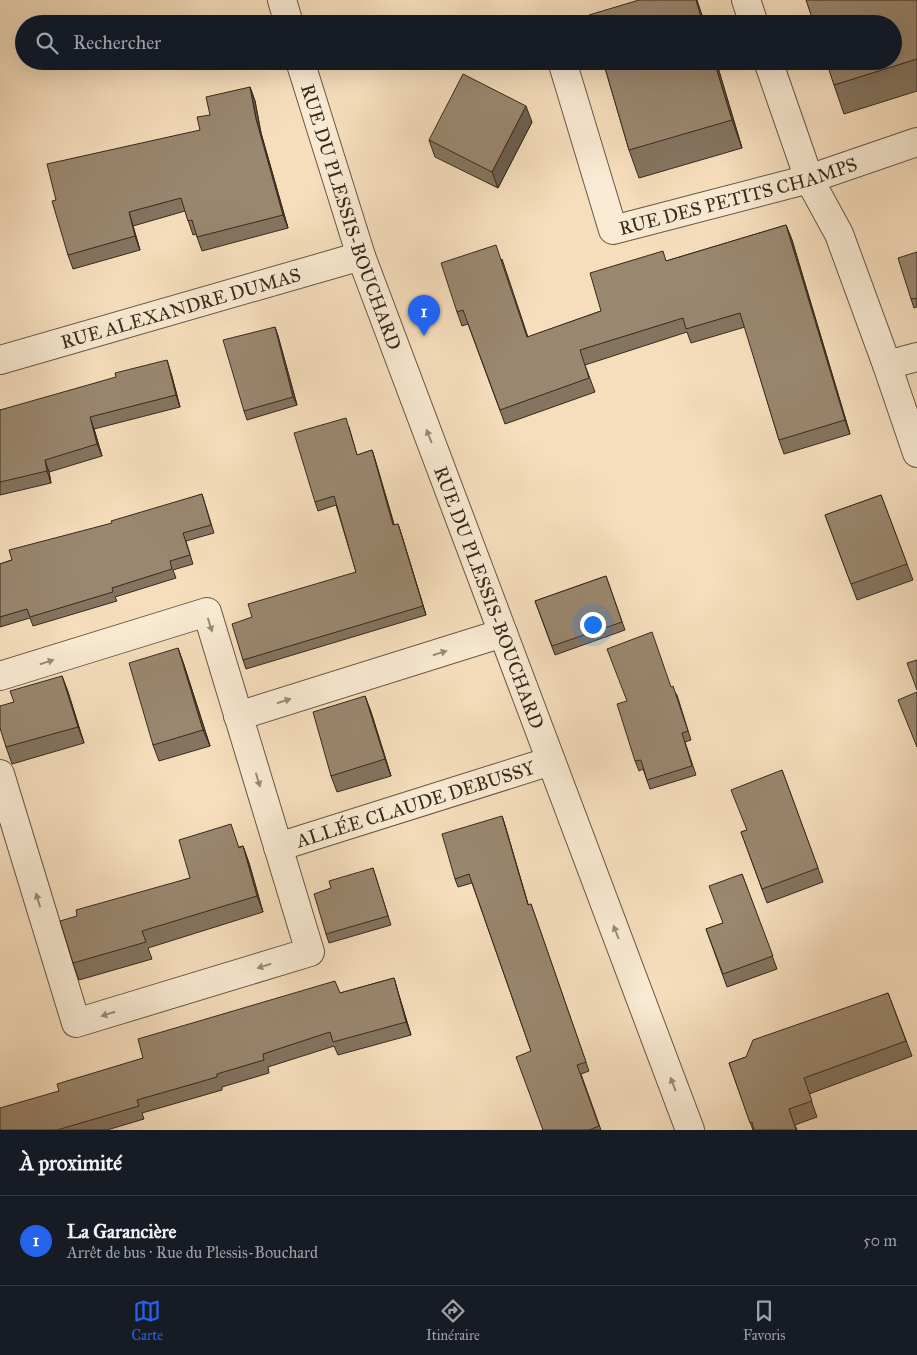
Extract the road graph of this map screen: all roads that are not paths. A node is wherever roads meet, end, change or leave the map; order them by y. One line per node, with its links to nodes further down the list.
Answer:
1 (282, 0): 3 (street)
2 (746, 0): 4 (street)
3 (286, 15)
4 (751, 15)
5 (303, 70): 10 (street, RUE DU PLESSIS-BOUCHARD)
6 (565, 70): 9 (street, RUE DES PETITS CHAMPS)
7 (771, 70): 9 (street)
8 (917, 142): 9 (street, RUE DES PETITS CHAMPS)
9 (809, 179): 13 (street)
10 (361, 256): 12 (street, RUE ALEXANDRE DUMAS); 15 (street, RUE DU PLESSIS-BOUCHARD, one-way to 10)
11 (917, 357): 13 (street)
12 (0, 360)
13 (887, 366): 14 (street)
14 (917, 453)
15 (503, 633): 17 (street, one-way to 15); 18 (street, RUE DU PLESSIS-BOUCHARD)
16 (0, 676): 17 (street, ALLÉE CLAUDE DEBUSSY, one-way to 17)
17 (238, 716): 20 (street, ALLÉE CLAUDE DEBUSSY, one-way to 20)
18 (551, 761): 20 (street, ALLÉE CLAUDE DEBUSSY); 21 (street, RUE DU PLESSIS-BOUCHARD, one-way to 18)
19 (0, 774): 20 (street, ALLÉE CLAUDE DEBUSSY, one-way to 19)
20 (278, 847)
21 (690, 1130)

